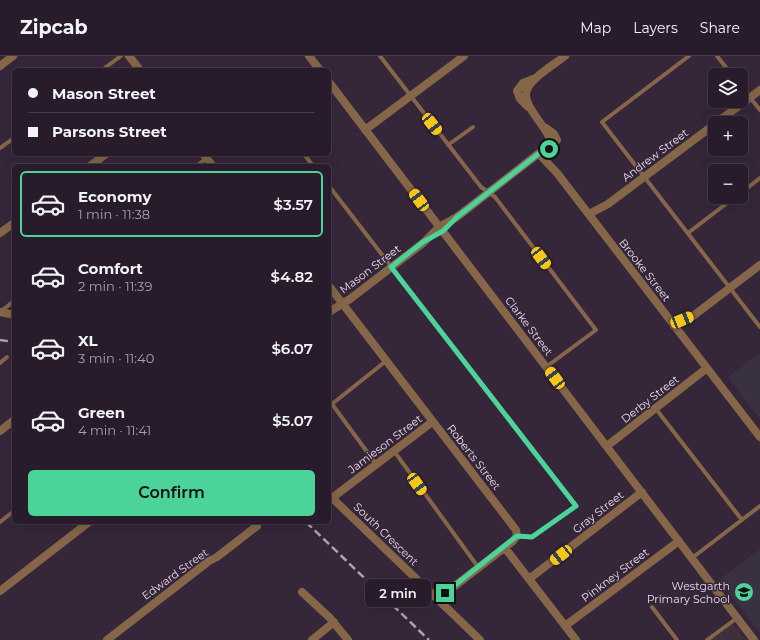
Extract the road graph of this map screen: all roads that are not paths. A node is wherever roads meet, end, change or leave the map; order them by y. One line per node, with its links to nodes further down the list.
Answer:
1 (13, 56): 10 (street)
2 (121, 56): 11 (lane)
3 (129, 56): 12 (street)
4 (309, 56): 13 (street)
5 (380, 56): 18 (lane)
6 (464, 56): 18 (street)
7 (689, 56): 35 (lane)
8 (717, 56): 14 (lane)
9 (560, 57): 28 (street, Mason Street)
10 (0, 66)
11 (105, 68)
12 (138, 68)
13 (318, 68)
14 (726, 68)
15 (331, 85): 24 (street, Clarke Street)
16 (760, 90): 19 (street, Andrew Street)
17 (748, 95): 19 (lane)
18 (410, 96): 24 (street); 26 (lane)
19 (750, 97): 20 (lane); 21 (street, Andrew Street)
20 (760, 110)
21 (725, 116)
22 (473, 127): 26 (lane)
23 (708, 129): 35 (street, Andrew Street)
24 (365, 130): 43 (street, Clarke Street)
25 (12, 139): 27 (lane)
26 (448, 146): 39 (lane)
27 (0, 148)
28 (542, 152): 39 (street, Mason Street); 41 (street, Brooke Street)
29 (103, 156): 32 (street)
30 (207, 156): 33 (lane)
31 (306, 156): 34 (lane)
32 (93, 164)
33 (198, 164)
34 (312, 164)
35 (644, 177): 41 (street, Andrew Street); 45 (lane)
36 (760, 178): 37 (lane)
37 (748, 187)
38 (331, 189): 47 (lane)
39 (488, 193): 43 (street, Mason Street); 60 (lane)
40 (726, 204): 45 (lane)
41 (590, 217): 56 (street, Brooke Street)
42 (12, 224): 44 (street)
43 (441, 229): 47 (street, Mason Street); 60 (street, Clarke Street)
44 (0, 233)
45 (688, 233): 48 (lane)
46 (760, 265): 48 (street)
47 (391, 267): 51 (street, Mason Street); 80 (lane)
48 (730, 288): 55 (lane); 56 (street)
49 (331, 289): 51 (street, Roberts Street)
50 (12, 303): 53 (lane)
51 (342, 304): 52 (street, Mason Street); 58 (street, Roberts Street)
52 (331, 311)
53 (0, 312): 54 (street)
54 (12, 315)
55 (760, 327)
56 (676, 328): 61 (street, Brooke Street)
57 (7, 357): 59 (lane)
58 (386, 361): 62 (lane); 66 (street, Roberts Street)
59 (0, 363)
60 (546, 367): 69 (street, Clarke Street)
61 (707, 368): 64 (street, Derby Street); 68 (street, Brooke Street)
62 (331, 401)
63 (331, 403): 71 (lane)
64 (656, 409): 69 (street, Derby Street); 76 (lane)
65 (12, 422): 67 (street)
66 (432, 422): 70 (street, Jamieson Street); 80 (street, Roberts Street)
67 (0, 431)
68 (760, 438)
69 (607, 446): 72 (street, Clarke Street)
70 (393, 451): 71 (street, Jamieson Street); 84 (lane)
71 (376, 464): 73 (street, Jamieson Street)
72 (642, 492): 81 (street, Clarke Street); 85 (street, Gray Street)
73 (331, 496): 88 (street, South Crescent)
74 (760, 506): 76 (lane)
75 (12, 513): 77 (lane)
76 (742, 520): 83 (lane)
77 (0, 522)
78 (86, 524): 86 (street)
79 (257, 526): 93 (street, Edward Street)
80 (517, 536): 82 (street)
81 (679, 541): 83 (street, Clarke Street); 92 (street, Pinkney Street)
82 (505, 548): 84 (street); 85 (street)
83 (692, 558): 90 (street, Clarke Street)
84 (478, 567): 88 (street)
85 (529, 579): 92 (street)
86 (0, 591)
87 (302, 592): 91 (street)
88 (438, 599): 96 (street, South Crescent)
89 (652, 607): 98 (lane)
90 (737, 618): 99 (lane); 100 (street, Clarke Street)
91 (334, 622): 94 (street); 95 (street)
92 (565, 626): 97 (street)
93 (107, 640)
94 (312, 640)
95 (348, 640)
96 (480, 640)
97 (576, 640)
98 (676, 640)
99 (707, 640)
100 (754, 640)

